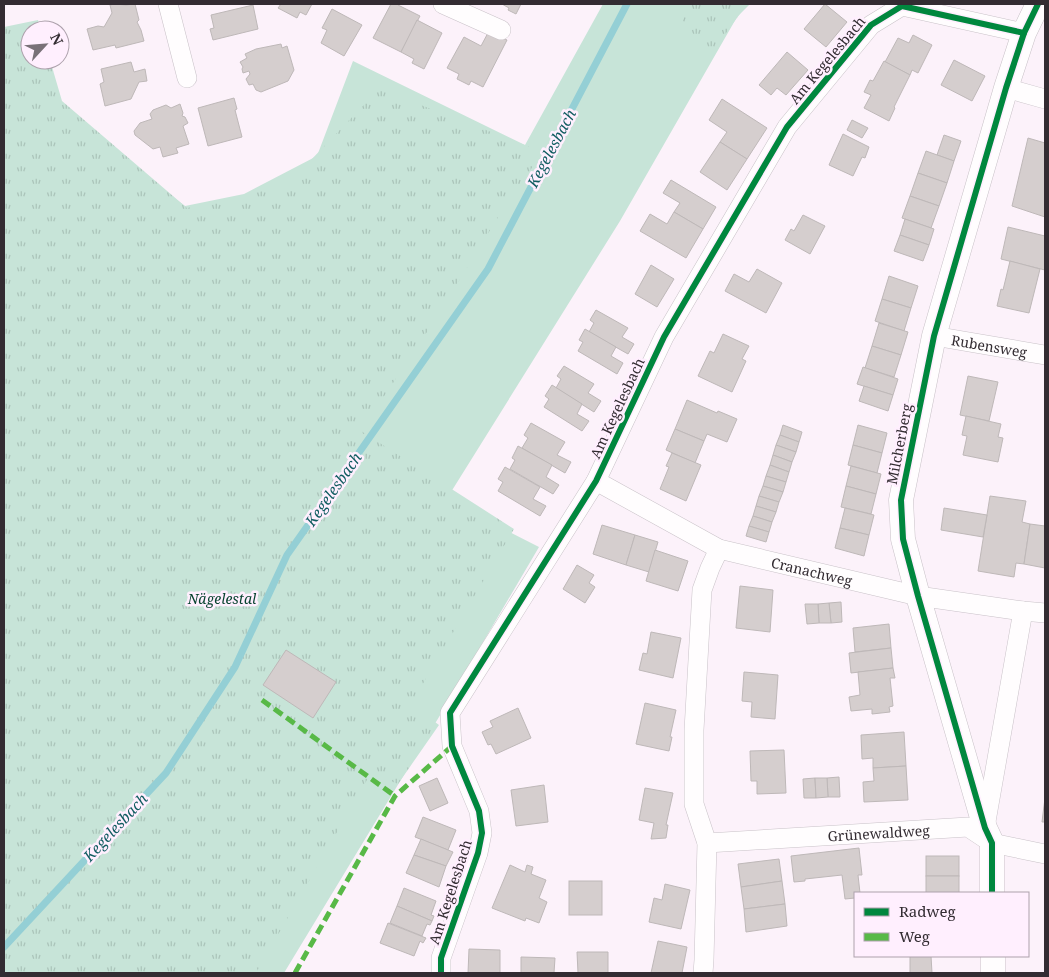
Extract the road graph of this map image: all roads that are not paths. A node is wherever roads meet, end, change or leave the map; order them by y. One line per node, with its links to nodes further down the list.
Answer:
1 (168, 4): 6 (street)
2 (443, 4): 4 (street)
3 (1038, 4): 5 (street, Milcherberg)
4 (501, 30)
5 (1024, 33): 7 (street, Milcherberg); 11 (street, Am Kegelesbach)
6 (187, 78)
7 (1006, 88): 8 (street); 9 (street, Milcherberg)
8 (1045, 99)
9 (934, 336): 10 (street, Rubensweg); 13 (street, Milcherberg)
10 (1045, 355)
11 (596, 481): 12 (street, Cranachweg); 21 (street, Am Kegelesbach)
12 (719, 549): 13 (street, Cranachweg); 17 (street)
13 (918, 596): 14 (street, Cranachweg); 16 (street, Milcherberg)
14 (1023, 611): 15 (street, Cranachweg); 16 (street, Milcherberg)
15 (1045, 613)
16 (989, 835): 17 (street, Grünewaldweg); 18 (street, Grünewaldweg); 19 (street, Milcherberg)
17 (707, 843): 22 (street)
18 (1045, 854)
19 (992, 892)
20 (993, 957): 23 (street)
21 (441, 973)
22 (703, 973)
23 (993, 973)

